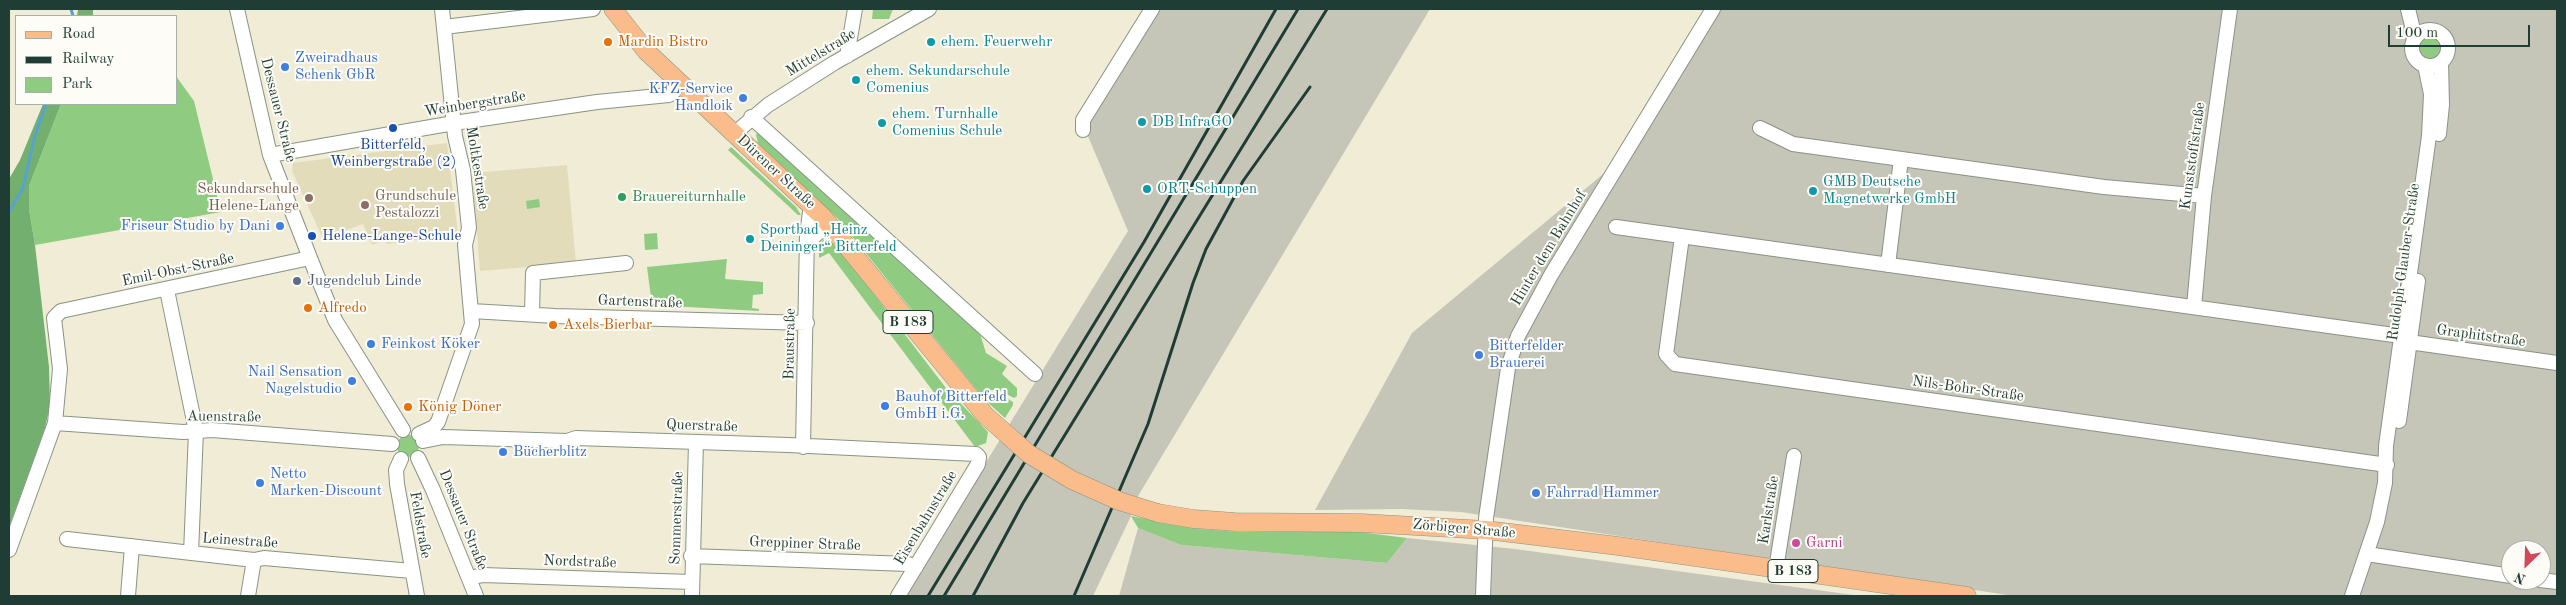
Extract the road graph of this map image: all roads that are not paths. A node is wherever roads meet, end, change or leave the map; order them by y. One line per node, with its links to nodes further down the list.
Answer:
1 (237, 9): 24 (street, Dessauer Straße)
2 (442, 9): 12 (street, Moltkestraße)
3 (592, 9): 12 (street)
4 (613, 9): 18 (main road, Dürener Straße / B 183)
5 (856, 9): 15 (street)
6 (929, 9): 15 (street, Mittelstraße)
7 (1152, 9): 22 (street)
8 (1713, 9): 56 (street, Hinter dem Bahnhof)
9 (2230, 9): 26 (street, Kunststoffstraße)
10 (2408, 9): 14 (street, Rudolph-Glauber-Straße)
11 (2417, 9): 13 (street, Rudolph-Glauber-Straße)
12 (444, 26): 20 (street, Moltkestraße)
13 (2430, 30): 14 (street); 16 (street, Rudolph-Glauber-Straße)
14 (2415, 38): 17 (street, Rudolph-Glauber-Straße)
15 (847, 56): 19 (street, Mittelstraße)
16 (2441, 62): 17 (street); 40 (street, Rudolph-Glauber-Straße)
17 (2425, 66): 40 (street, Rudolph-Glauber-Straße)
18 (682, 85): 20 (street, Weinbergstraße); 23 (main road, Dürener Straße / B 183)
19 (751, 117): 23 (street, Mittelstraße); 42 (street, Dürener Straße)
20 (454, 123): 24 (street, Weinbergstraße); 37 (street, Moltkestraße)
21 (1760, 128): 25 (street)
22 (1083, 130)
23 (735, 133): 27 (main road, Dürener Straße / B 183)
24 (270, 155): 32 (street, Dessauer Straße)
25 (1902, 159): 26 (street); 34 (street)
26 (2204, 196): 36 (street, Kunststoffstraße)
27 (811, 204): 28 (main road, Dürener Straße / B 183); 31 (street, Braustraße)
28 (833, 228): 31 (street); 43 (main road, Dürener Straße / B 183)
29 (1616, 228): 30 (street, Graphitstraße)
30 (1682, 237): 34 (street, Graphitstraße); 55 (street, Nils-Bohr-Straße)
31 (808, 242): 39 (street, Braustraße)
32 (310, 258): 35 (street, Emil-Obst-Straße); 45 (street, Dessauer Straße)
33 (626, 263): 38 (street)
34 (1888, 265): 36 (street, Graphitstraße)
35 (167, 290): 44 (street, Emil-Obst-Straße); 46 (street)
36 (2194, 307): 40 (street, Graphitstraße)
37 (472, 311): 38 (street, Gartenstraße); 47 (street, Moltkestraße)
38 (532, 314): 39 (street, Gartenstraße)
39 (807, 323): 50 (street, Braustraße)
40 (2404, 339): 41 (street, Graphitstraße); 55 (street, Rudolph-Glauber-Straße)
41 (2557, 363)
42 (1035, 374)
43 (985, 415): 56 (main road, Zörbiger Straße / B 183, bridge)
44 (55, 422): 46 (street, Auenstraße); 59 (street)
45 (403, 430): 47 (street); 49 (street)
46 (196, 431): 49 (street, Auenstraße); 60 (street)
47 (421, 438): 48 (street, Querstraße); 53 (street)
48 (696, 442): 50 (street, Querstraße); 62 (street, Sommerstraße)
49 (392, 444): 54 (street)
50 (804, 447): 51 (street, Querstraße)
51 (979, 456): 64 (street, Eisenbahnstraße)
52 (1794, 456): 65 (street, Karlstraße)
53 (418, 458): 54 (street); 68 (street, Dessauer Straße)
54 (400, 459): 66 (street, Feldstraße)
55 (2387, 465): 61 (street, Rudolph-Glauber-Straße)
56 (1486, 530): 65 (main road, Zörbiger Straße / B 183); 76 (street, Hinter dem Bahnhof)
57 (67, 539): 58 (street, Leinestraße)
58 (132, 546): 60 (street, Leinestraße); 70 (street)
59 (9, 550)
60 (190, 553): 63 (street, Leinestraße)
61 (2367, 554): 67 (street); 78 (street, Rudolph-Glauber-Straße)
62 (691, 556): 64 (street, Greppiner Straße); 69 (street, Sommerstraße)
63 (254, 560): 66 (street, Leinestraße); 71 (street)
64 (916, 567): 75 (street, Eisenbahnstraße)
65 (1776, 569): 77 (main road, Zörbiger Straße / B 183)
66 (412, 571): 72 (street, Feldstraße)
67 (2501, 574)
68 (469, 578): 69 (street, Nordstraße); 73 (street, Dessauer Straße)
69 (691, 582): 74 (street, Sommerstraße)
70 (128, 596)
71 (248, 596)
72 (417, 596)
73 (476, 596)
74 (692, 596)
75 (898, 596)
76 (1482, 596)
77 (1967, 596)
78 (2352, 596)

